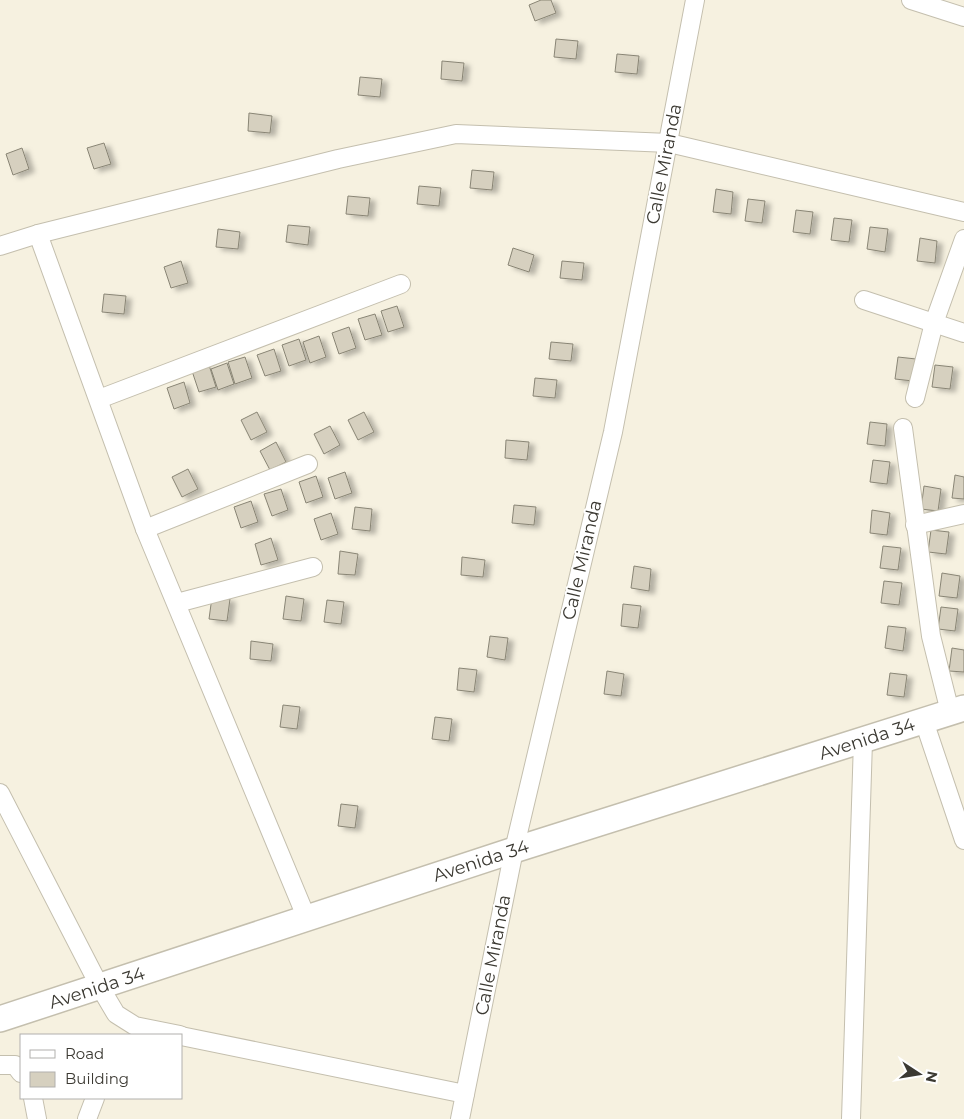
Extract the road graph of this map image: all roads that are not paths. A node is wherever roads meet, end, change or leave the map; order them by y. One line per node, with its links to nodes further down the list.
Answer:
1 (695, 0): 4 (street, Calle Miranda)
2 (911, 0): 3 (street)
3 (964, 17)
4 (669, 143): 5 (street); 6 (street); 27 (street, Calle Miranda)
5 (964, 212)
6 (38, 234): 8 (street); 14 (street)
7 (964, 239): 11 (street)
8 (0, 246)
9 (401, 284): 14 (street)
10 (864, 300): 11 (street)
11 (934, 323): 12 (street); 13 (street)
12 (964, 333)
13 (915, 398)
14 (99, 399): 19 (street)
15 (903, 428): 18 (street)
16 (308, 464): 19 (street)
17 (964, 514): 18 (street)
18 (916, 525): 22 (street)
19 (145, 529): 21 (street)
20 (313, 567): 21 (street)
21 (177, 603): 28 (street)
22 (957, 710): 23 (street, Avenida 34)
23 (924, 721): 24 (street, Avenida 34); 26 (street)
24 (862, 741): 27 (street, Avenida 34); 42 (street)
25 (0, 793): 29 (street)
26 (964, 840)
27 (514, 850): 28 (street, Avenida 34); 36 (street, Calle Miranda)
28 (307, 919): 29 (street, Avenida 34)
29 (100, 987): 30 (street, Avenida 34); 31 (street)
30 (0, 1019)
31 (132, 1031): 32 (street)
32 (168, 1034)
33 (182, 1035): 36 (street)
34 (0, 1065): 35 (street)
35 (20, 1072)
36 (465, 1094): 41 (street, Calle Miranda)
37 (33, 1099): 39 (street)
38 (95, 1099): 40 (street)
39 (37, 1119)
40 (87, 1119)
41 (460, 1119)
42 (851, 1119)

